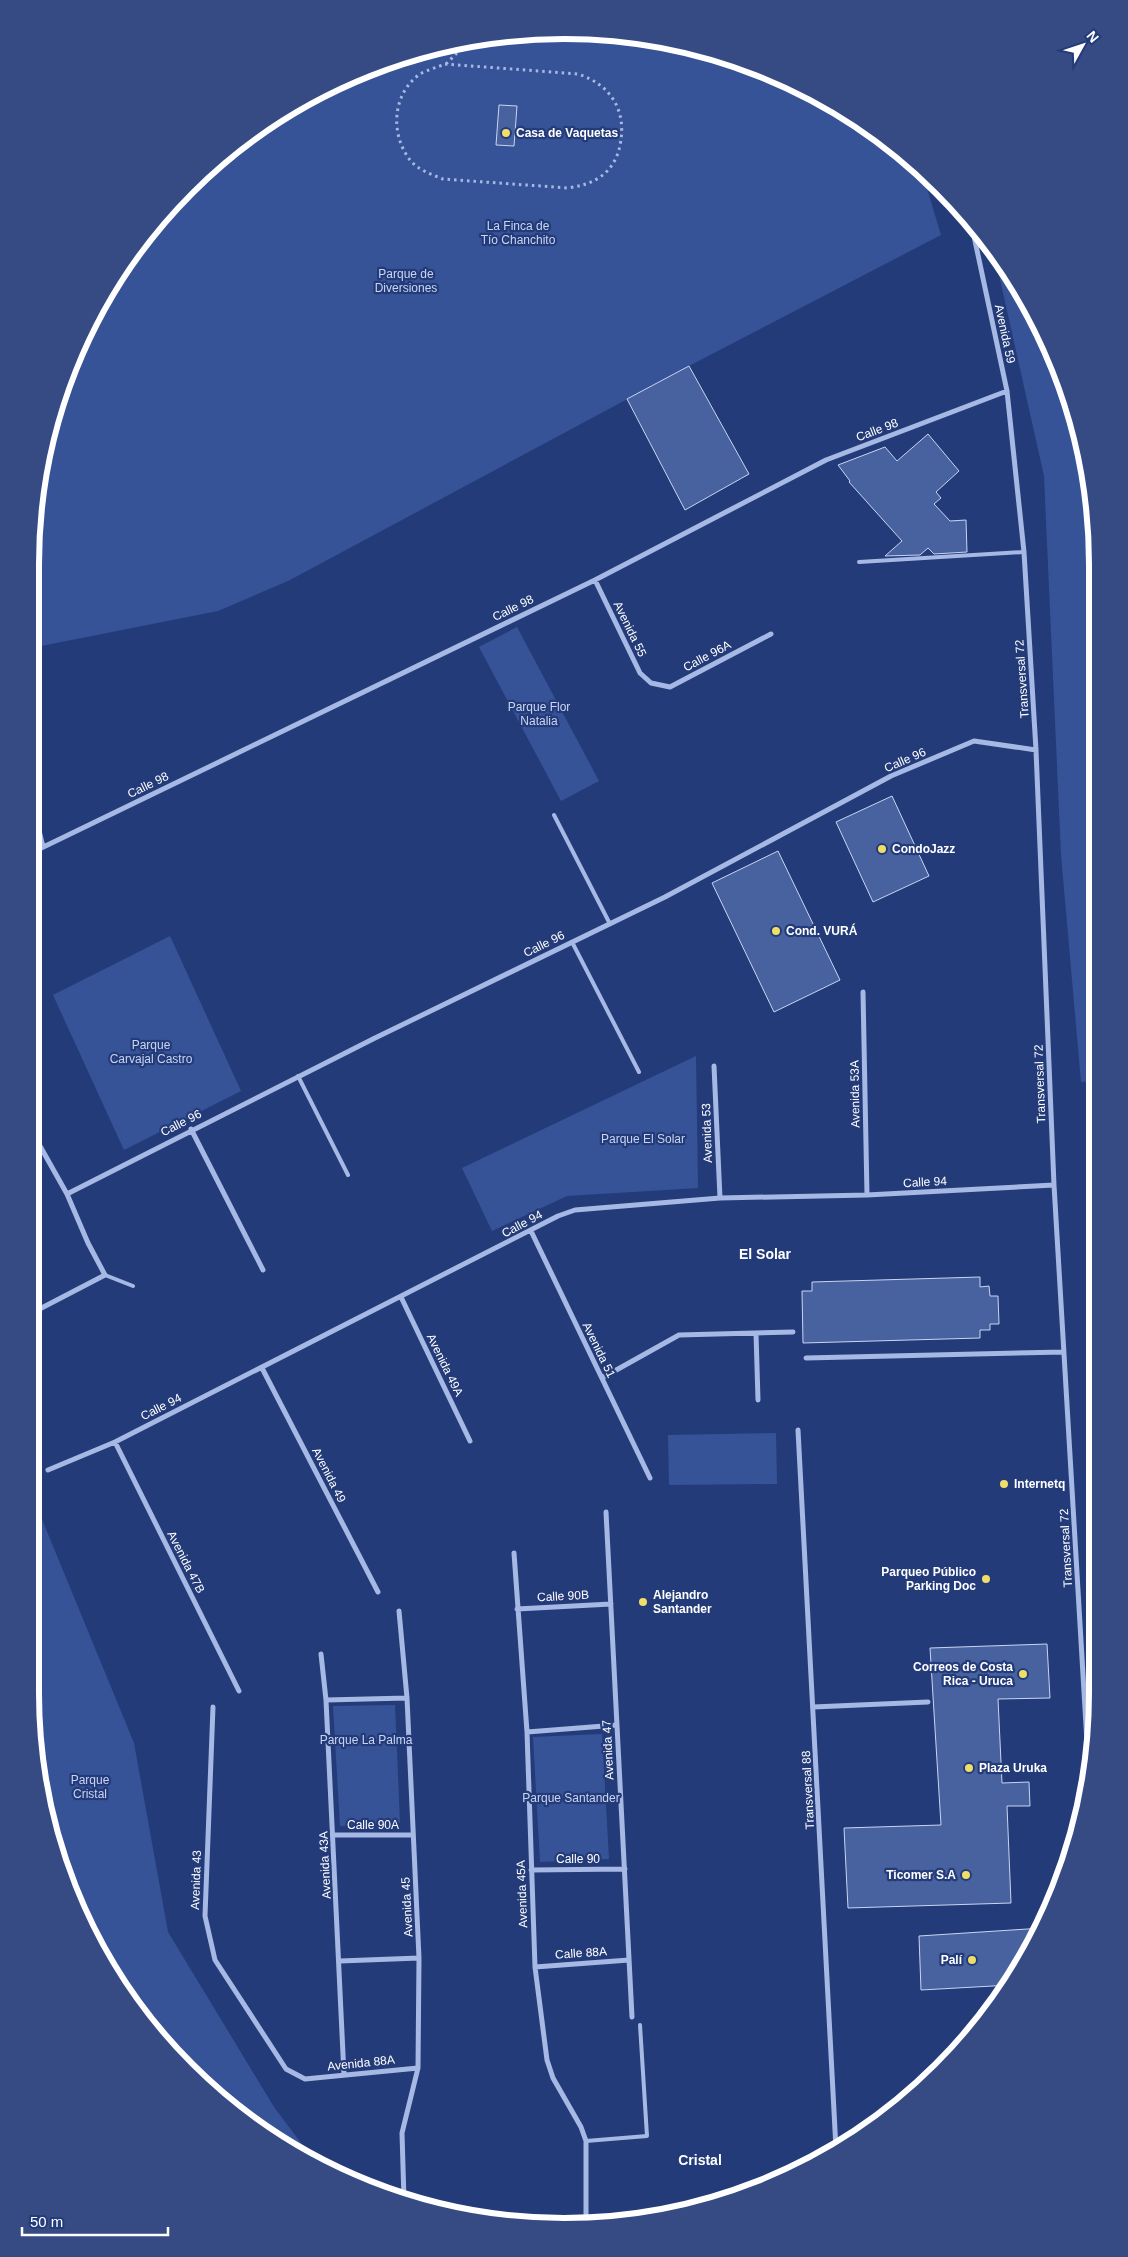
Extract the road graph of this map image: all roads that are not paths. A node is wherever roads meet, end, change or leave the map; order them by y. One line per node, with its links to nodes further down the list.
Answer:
1 (974, 236): 2 (street, Avenida 59)
2 (1007, 391): 3 (street, Transversal 72); 5 (street, Calle 98)
3 (1024, 552): 4 (lane); 8 (street, Transversal 72)
4 (859, 562)
5 (595, 580): 7 (street, Avenida 55); 11 (street, Calle 98)
6 (771, 634): 7 (street, Calle 96A)
7 (651, 683)
8 (1036, 750): 13 (street, Calle 96); 22 (street, Transversal 72)
9 (554, 815): 13 (lane)
10 (39, 830): 11 (street)
11 (43, 847): 12 (street, Calle 98)
12 (39, 849)
13 (610, 924): 14 (street, Calle 96)
14 (572, 942): 17 (lane); 18 (street, Calle 96)
15 (863, 992): 24 (street, Avenida 53A)
16 (714, 1066): 25 (street, Avenida 53)
17 (639, 1072)
18 (298, 1076): 19 (street, Calle 96); 21 (lane)
19 (191, 1129): 23 (street, Calle 96); 27 (street)
20 (39, 1146): 23 (street)
21 (348, 1174)
22 (1054, 1185): 24 (street, Calle 94); 34 (street, Transversal 72)
23 (66, 1194): 28 (street)
24 (866, 1196): 25 (street, Calle 94)
25 (720, 1198): 26 (street, Calle 94)
26 (531, 1231): 30 (street, Calle 94); 37 (street, Avenida 51)
27 (264, 1270)
28 (105, 1275): 29 (lane); 31 (street)
29 (133, 1286)
30 (401, 1297): 36 (street, Calle 94); 41 (street, Avenida 49A)
31 (39, 1309)
32 (793, 1332): 33 (street)
33 (756, 1333): 37 (street); 38 (street)
34 (1064, 1352): 35 (street); 59 (street, Transversal 72)
35 (806, 1358)
36 (262, 1368): 40 (street, Calle 94); 46 (street, Avenida 49)
37 (602, 1378): 43 (street, Avenida 51)
38 (758, 1400)
39 (798, 1430): 55 (street, Transversal 88)
40 (115, 1442): 42 (street, Calle 94); 51 (street, Avenida 47B)
41 (470, 1442)
42 (48, 1470)
43 (650, 1478)
44 (606, 1512): 47 (street, Avenida 47)
45 (514, 1553): 48 (street, Avenida 45A)
46 (378, 1592)
47 (611, 1604): 48 (street, Calle 90B); 57 (street, Avenida 47)
48 (517, 1609): 58 (street, Avenida 45A)
49 (399, 1611): 52 (street, Avenida 45)
50 (321, 1654): 53 (street, Avenida 43A)
51 (239, 1691)
52 (407, 1698): 53 (street); 61 (street, Avenida 45)
53 (326, 1700): 60 (street, Avenida 43A)
54 (928, 1702): 55 (street)
55 (813, 1706): 74 (street, Transversal 88)
56 (213, 1707): 72 (street, Avenida 43)
57 (617, 1725): 58 (street); 62 (street, Avenida 47)
58 (527, 1732): 63 (street, Avenida 45A)
59 (1087, 1740)
60 (333, 1835): 61 (street, Calle 90A); 66 (street, Avenida 43A)
61 (413, 1835): 64 (street, Avenida 45)
62 (625, 1869): 63 (street, Calle 90); 65 (street, Avenida 47)
63 (531, 1870): 67 (street, Avenida 45A)
64 (419, 1958): 66 (street); 70 (street, Avenida 45)
65 (629, 1960): 67 (street, Calle 88A); 68 (street, Avenida 47)
66 (340, 1961): 71 (street, Avenida 43A)
67 (535, 1966): 73 (street, Avenida 45A)
68 (632, 2017)
69 (640, 2025): 73 (lane)
70 (418, 2068): 71 (street, Avenida 88A); 75 (street, Avenida 45)
71 (344, 2075): 72 (street, Avenida 88A)
72 (305, 2079)
73 (586, 2141): 76 (street, Avenida 45A)
74 (836, 2143)
75 (404, 2193)
76 (586, 2217)

